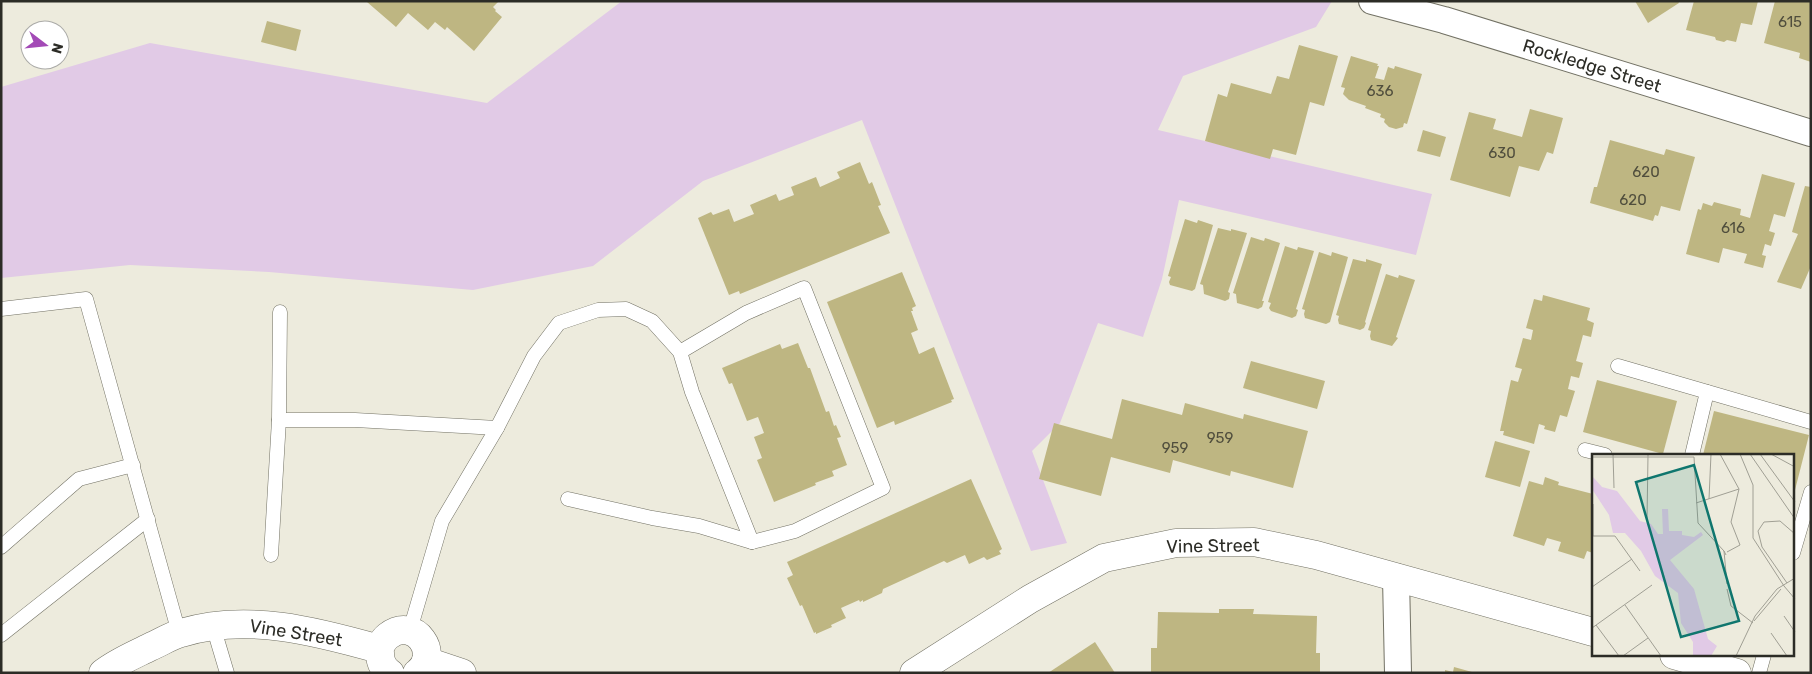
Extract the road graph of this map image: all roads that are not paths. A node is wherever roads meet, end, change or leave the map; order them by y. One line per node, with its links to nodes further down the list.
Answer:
1 (1372, 1): 2 (street, Rockledge Street)
2 (1811, 132)
3 (1, 309): 14 (lane)
4 (280, 312): 8 (lane)
5 (680, 352): 10 (lane); 19 (lane); 19 (lane)
6 (1618, 366): 7 (lane)
7 (1707, 392): 9 (lane); 13 (lane)
8 (279, 420): 10 (lane); 22 (lane)
9 (1811, 422)
10 (497, 428): 25 (lane)
11 (1585, 450): 12 (lane)
12 (1601, 454)
13 (1692, 454)
14 (132, 465): 18 (lane); 21 (lane)
15 (1811, 492): 17 (lane)
16 (568, 499): 19 (lane)
17 (1799, 513): 20 (lane)
18 (148, 519): 27 (lane); 28 (lane)
19 (752, 542)
20 (1794, 546)
21 (1, 547)
22 (271, 556)
23 (1396, 577): 26 (street, Vine Street); 36 (street, Vine Street); 37 (street)
24 (212, 626): 27 (street, Vine Street); 31 (street, Vine Street); 34 (lane)
25 (410, 630): 31 (street, Vine Street); 32 (street)
26 (1592, 632)
27 (180, 633): 33 (street, Vine Street)
28 (1, 635)
29 (1678, 656): 38 (street)
30 (1764, 656): 39 (lane)
31 (384, 661)
32 (421, 667): 35 (street)
33 (104, 672)
34 (227, 673)
35 (462, 673)
36 (914, 673)
37 (1398, 673)
38 (1737, 673)
39 (1759, 673)

